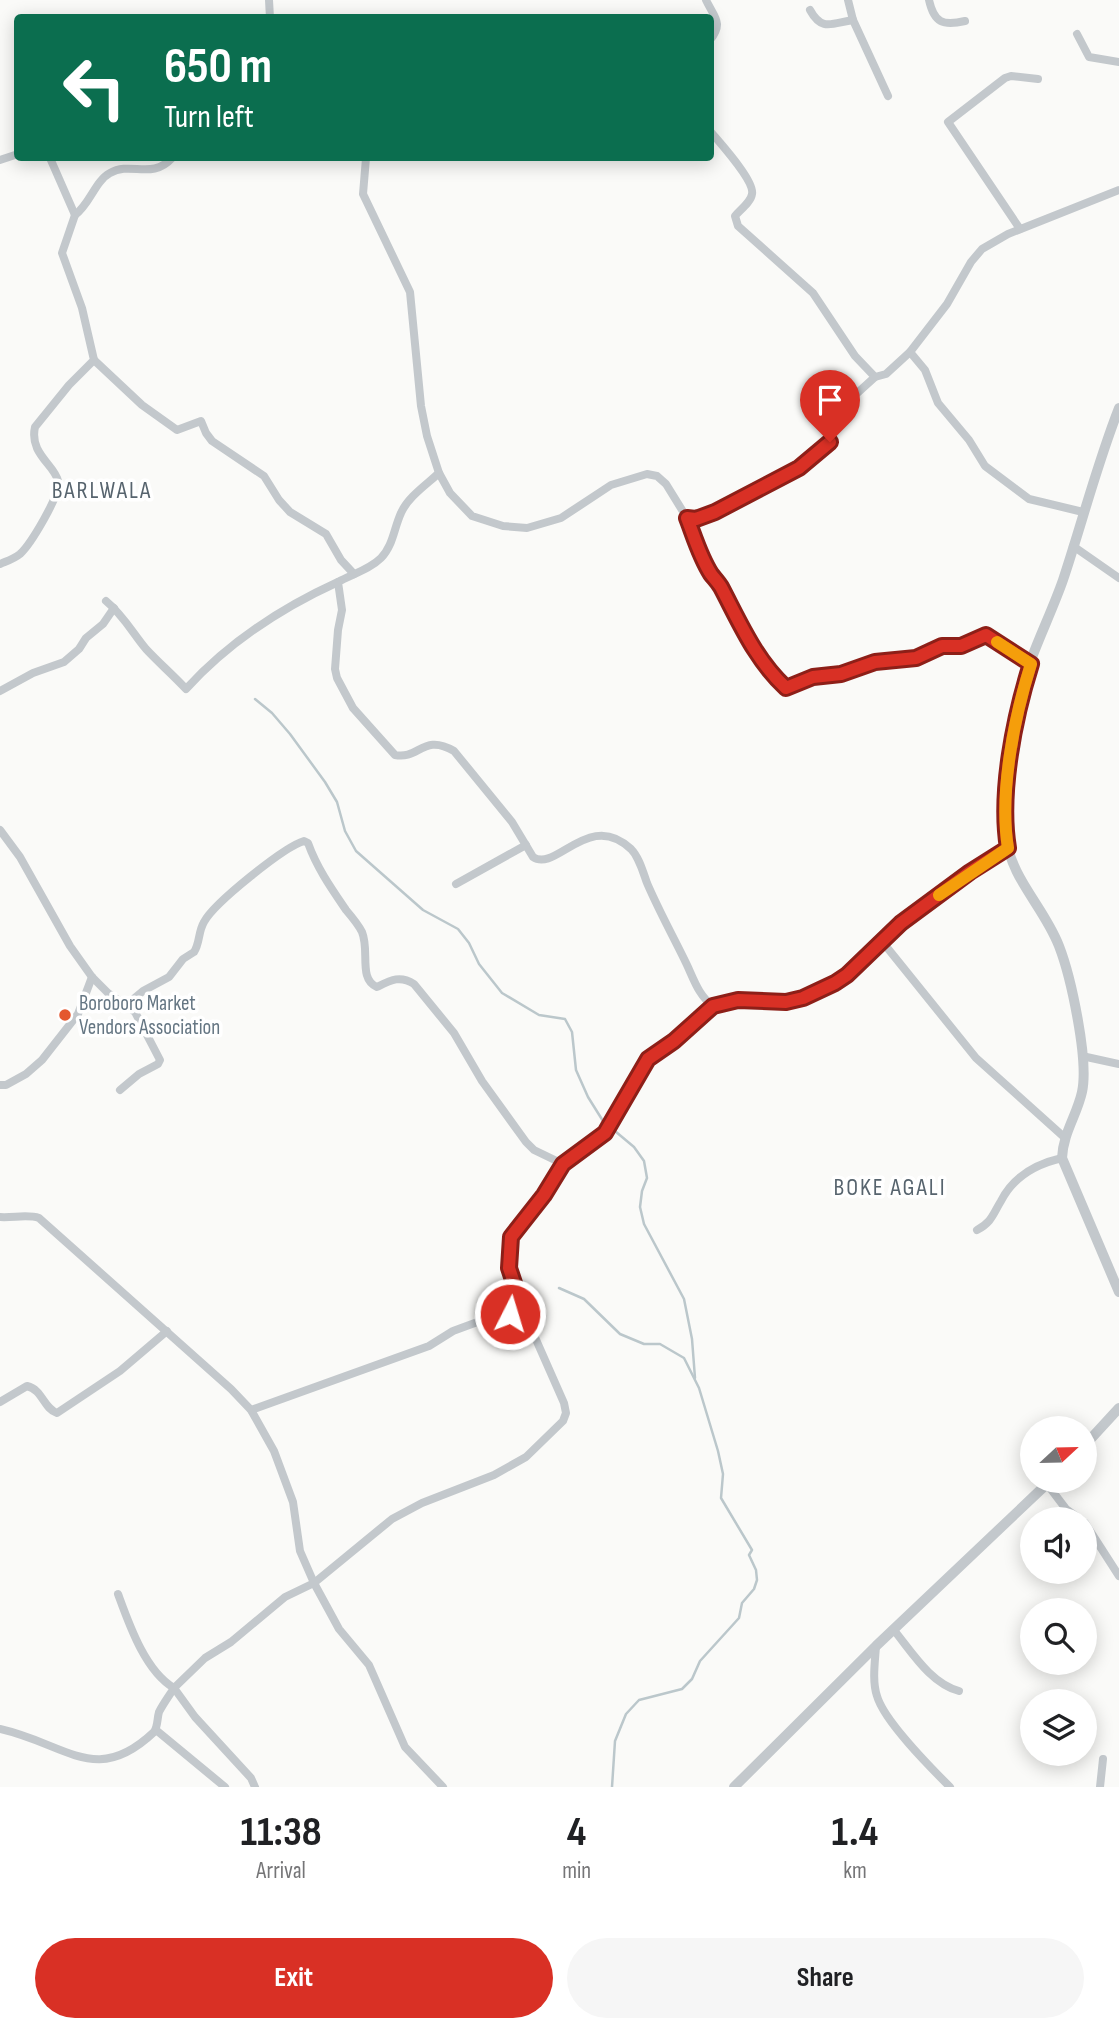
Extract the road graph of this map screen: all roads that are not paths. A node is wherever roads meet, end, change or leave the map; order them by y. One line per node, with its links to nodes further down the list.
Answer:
1 (706, 0): 7 (street)
2 (848, 0): 5 (street)
3 (929, 0): 6 (street)
4 (810, 10): 5 (street)
5 (853, 20): 11 (street)
6 (965, 21)
7 (714, 34)
8 (1077, 34): 9 (street)
9 (1119, 62)
10 (1038, 79): 18 (street)
11 (888, 96)
12 (714, 136): 21 (street)
13 (51, 161): 17 (street)
14 (169, 161): 17 (street)
15 (366, 161): 24 (street)
16 (1119, 190): 18 (street)
17 (75, 215): 20 (street)
18 (1020, 229): 19 (street)
19 (910, 352): 21 (street); 25 (street)
20 (94, 360): 28 (street); 29 (street)
21 (875, 377): 26 (street)
22 (1119, 408): 23 (street)
23 (1115, 433): 25 (street)
24 (439, 473): 26 (street); 29 (street)
25 (1083, 512): 27 (street)
26 (687, 518): 34 (street)
27 (1073, 545): 30 (street); 34 (street)
28 (0, 564)
29 (354, 574): 31 (street)
30 (1119, 578)
31 (338, 582): 33 (street); 37 (street)
32 (106, 601): 33 (street)
33 (114, 608): 35 (street)
34 (1031, 664): 38 (street)
35 (0, 691)
36 (0, 830): 41 (street)
37 (526, 845): 39 (street); 43 (street)
38 (1008, 848): 40 (street); 44 (street)
39 (456, 884)
40 (881, 940): 43 (street); 48 (street)
41 (92, 977): 42 (street); 46 (street)
42 (125, 1006): 47 (street); 50 (street)
43 (713, 1006): 50 (street)
44 (1082, 1056): 45 (street); 48 (street)
45 (1119, 1064)
46 (0, 1085)
47 (120, 1090)
48 (1064, 1137): 49 (street)
49 (1062, 1158): 52 (street); 53 (street)
50 (563, 1164): 54 (street)
51 (0, 1217): 55 (street)
52 (977, 1230)
53 (1119, 1292)
54 (510, 1310): 58 (street); 63 (street)
55 (167, 1331): 56 (street); 58 (street)
56 (0, 1402)
57 (1119, 1409): 59 (street)
58 (251, 1410): 63 (street)
59 (1097, 1432)
60 (1037, 1493): 65 (street)
61 (1097, 1542): 62 (street)
62 (1119, 1576)
63 (314, 1583): 67 (street); 76 (street)
64 (118, 1594): 67 (street)
65 (893, 1629): 66 (street); 68 (street)
66 (876, 1646): 77 (street); 78 (street)
67 (174, 1688): 70 (street); 75 (street)
68 (959, 1691)
69 (0, 1729): 73 (street)
70 (156, 1730): 72 (street); 74 (street)
71 (1103, 1759): 79 (street)
72 (128, 1761)
73 (79, 1767)
74 (225, 1787)
75 (255, 1787)
76 (443, 1787)
77 (734, 1787)
78 (950, 1787)
79 (1100, 1787)

